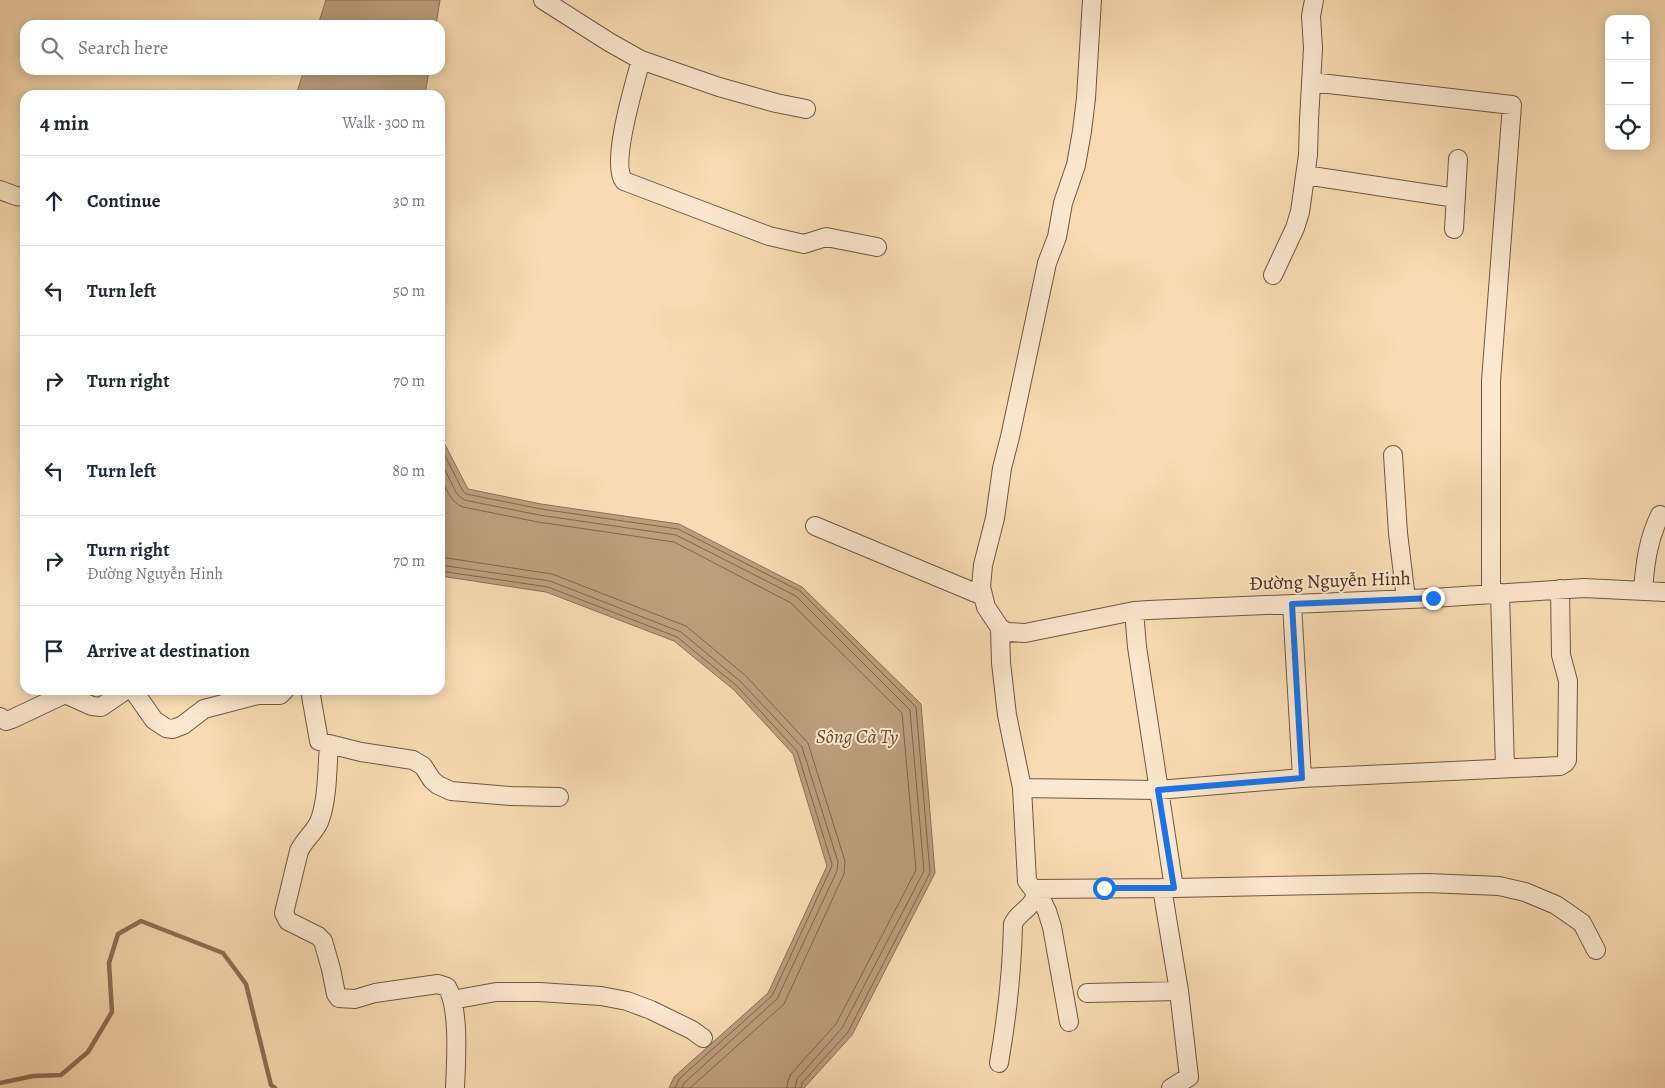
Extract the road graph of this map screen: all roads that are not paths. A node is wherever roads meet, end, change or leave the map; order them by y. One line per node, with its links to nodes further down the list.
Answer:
1 (543, 0): 4 (street)
2 (1092, 0): 22 (street)
3 (1314, 0): 5 (street)
4 (641, 60): 6 (street); 13 (street)
5 (1311, 82): 8 (street); 21 (street)
6 (806, 109)
7 (1458, 159): 11 (street)
8 (1305, 175): 11 (street); 14 (street)
9 (0, 190): 10 (street)
10 (20, 196)
11 (1456, 198): 12 (street)
12 (1454, 229)
13 (877, 247)
14 (1273, 275)
15 (1393, 455): 23 (street)
16 (1660, 515): 19 (street)
17 (815, 526): 22 (street)
18 (1560, 590): 19 (street, Đường Nguyễn Hinh); 21 (street, Đường Nguyễn Hinh); 37 (street)
19 (1644, 591): 20 (street, Đường Nguyễn Hinh)
20 (1665, 592)
21 (1495, 593): 23 (street, Đường Nguyễn Hinh); 37 (street)
22 (983, 596): 26 (street)
23 (1406, 599): 24 (street, Đường Nguyễn Hinh)
24 (1292, 604): 25 (street, Đường Nguyễn Hinh); 38 (street)
25 (1134, 611): 26 (street, Đường Nguyễn Hinh); 40 (street)
26 (1000, 628): 39 (street)
27 (62, 695): 35 (street)
28 (74, 695): 29 (street)
29 (120, 695)
30 (136, 695): 31 (street)
31 (258, 695)
32 (258, 695): 33 (street)
33 (280, 695)
34 (311, 695): 36 (street)
35 (0, 718)
36 (329, 744): 41 (street); 47 (street)
37 (1506, 768): 38 (street)
38 (1302, 778): 40 (street)
39 (1022, 788): 40 (street); 43 (street)
40 (1158, 790): 42 (street)
41 (559, 797)
42 (1168, 888): 43 (street); 44 (street); 45 (street)
43 (1035, 895): 48 (street); 50 (street)
44 (1596, 950)
45 (1179, 991): 46 (street); 52 (street)
46 (1087, 993)
47 (452, 1000): 49 (street); 51 (street)
48 (1069, 1022)
49 (703, 1038)
50 (999, 1063)
51 (455, 1088)
52 (1171, 1088)

